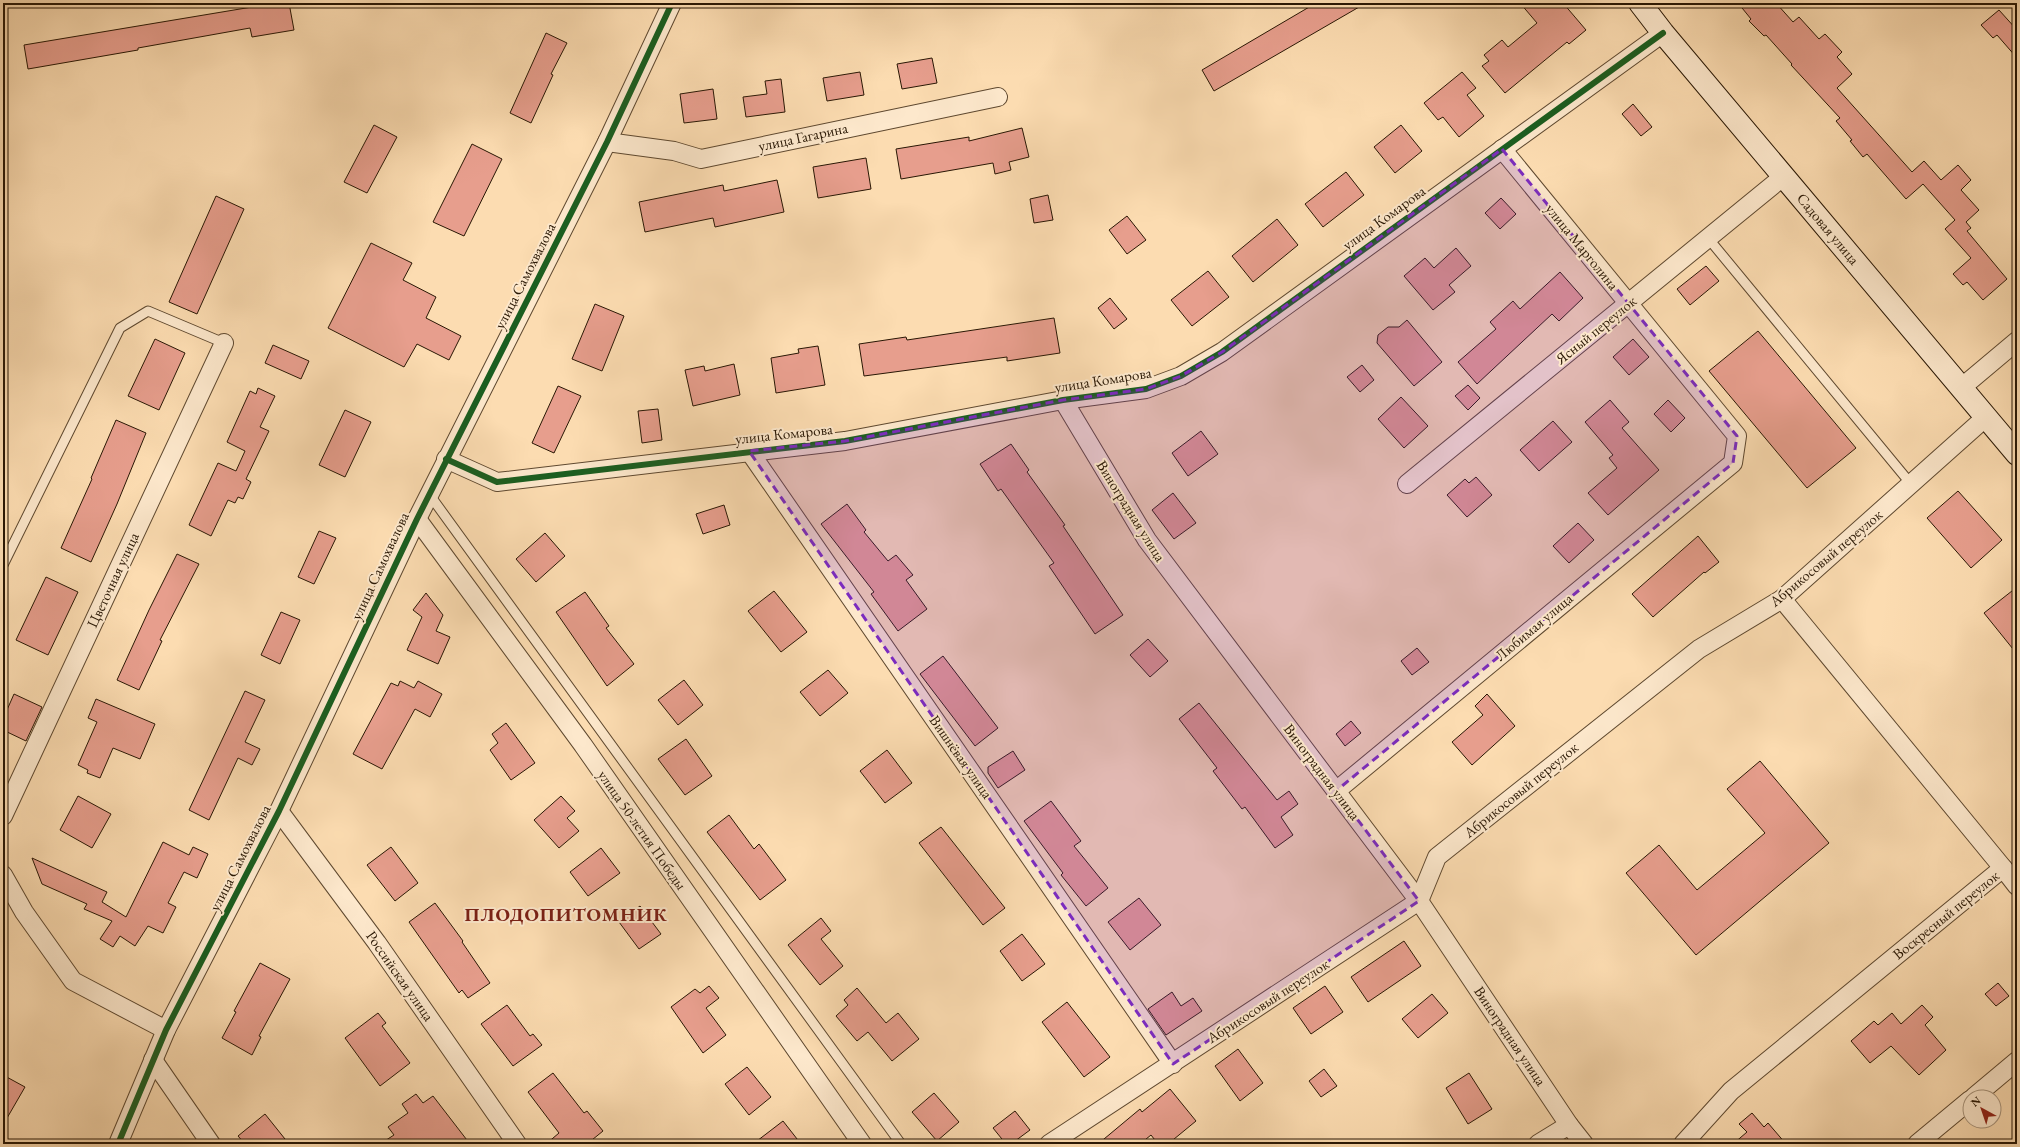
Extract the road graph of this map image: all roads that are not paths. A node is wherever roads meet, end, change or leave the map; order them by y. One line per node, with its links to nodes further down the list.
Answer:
1 (672, 3): 5 (street, улица Самохвалова)
2 (1640, 3): 3 (main road, Садовая улица)
3 (1663, 33): 6 (street, улица Комарова); 7 (main road, Садовая улица)
4 (998, 97): 5 (street, улица Гагарина)
5 (607, 142): 17 (street, улица Самохвалова)
6 (1502, 149): 9 (street, улица Марголина); 13 (street, улица Комарова)
7 (1784, 176): 8 (street, Ясный переулок); 12 (main road, Садовая улица)
8 (1708, 238): 9 (street, Ясный переулок); 20 (lane)
9 (1628, 304): 18 (street, улица Марголина); 19 (street, Ясный переулок)
10 (2017, 340): 12 (street)
11 (224, 343): 23 (lane); 27 (street, Цветочная улица)
12 (1962, 388): 14 (main road, Садовая улица)
13 (1063, 400): 15 (street, улица Комарова); 25 (street, Виноградная улица)
14 (1986, 417): 16 (main road, Садовая улица); 20 (street, Абрикосовый переулок)
15 (749, 451): 17 (street, улица Комарова); 35 (street, Вишнёвая улица)
16 (2017, 454)
17 (446, 459): 21 (street, улица Самохвалова)
18 (1733, 463): 25 (street, Любимая улица)
19 (1407, 484)
20 (1911, 484): 24 (street, Абрикосовый переулок)
21 (429, 494): 22 (street, улица Самохвалова); 43 (lane)
22 (417, 520): 26 (street, улица Самохвалова); 42 (street, улица 50-летия Победы)
23 (3, 565)
24 (1782, 599): 28 (street, Воскресный переулок); 31 (street, Абрикосовый переулок)
25 (1336, 791): 31 (street, Виноградная улица)
26 (279, 811): 32 (street, улица Самохвалова); 41 (street, Российская улица)
27 (3, 816)
28 (2003, 868): 30 (street); 47 (street, Воскресный переулок)
29 (3, 875): 32 (street)
30 (2017, 886)
31 (1419, 901): 35 (street, Абрикосовый переулок); 38 (street, Виноградная улица)
32 (166, 1030): 33 (street, улица Самохвалова)
33 (152, 1060): 39 (street, улица Самохвалова); 40 (street)
34 (2017, 1061): 36 (street)
35 (1173, 1064): 44 (street, Абрикосовый переулок)
36 (1984, 1089)
37 (1962, 1107): 48 (street)
38 (1569, 1125): 45 (street); 46 (street, Виноградная улица)
39 (118, 1144)
40 (211, 1144)
41 (517, 1144)
42 (862, 1144)
43 (901, 1144)
44 (1049, 1144)
45 (1538, 1144)
46 (1584, 1144)
47 (1683, 1144)
48 (1916, 1144)

